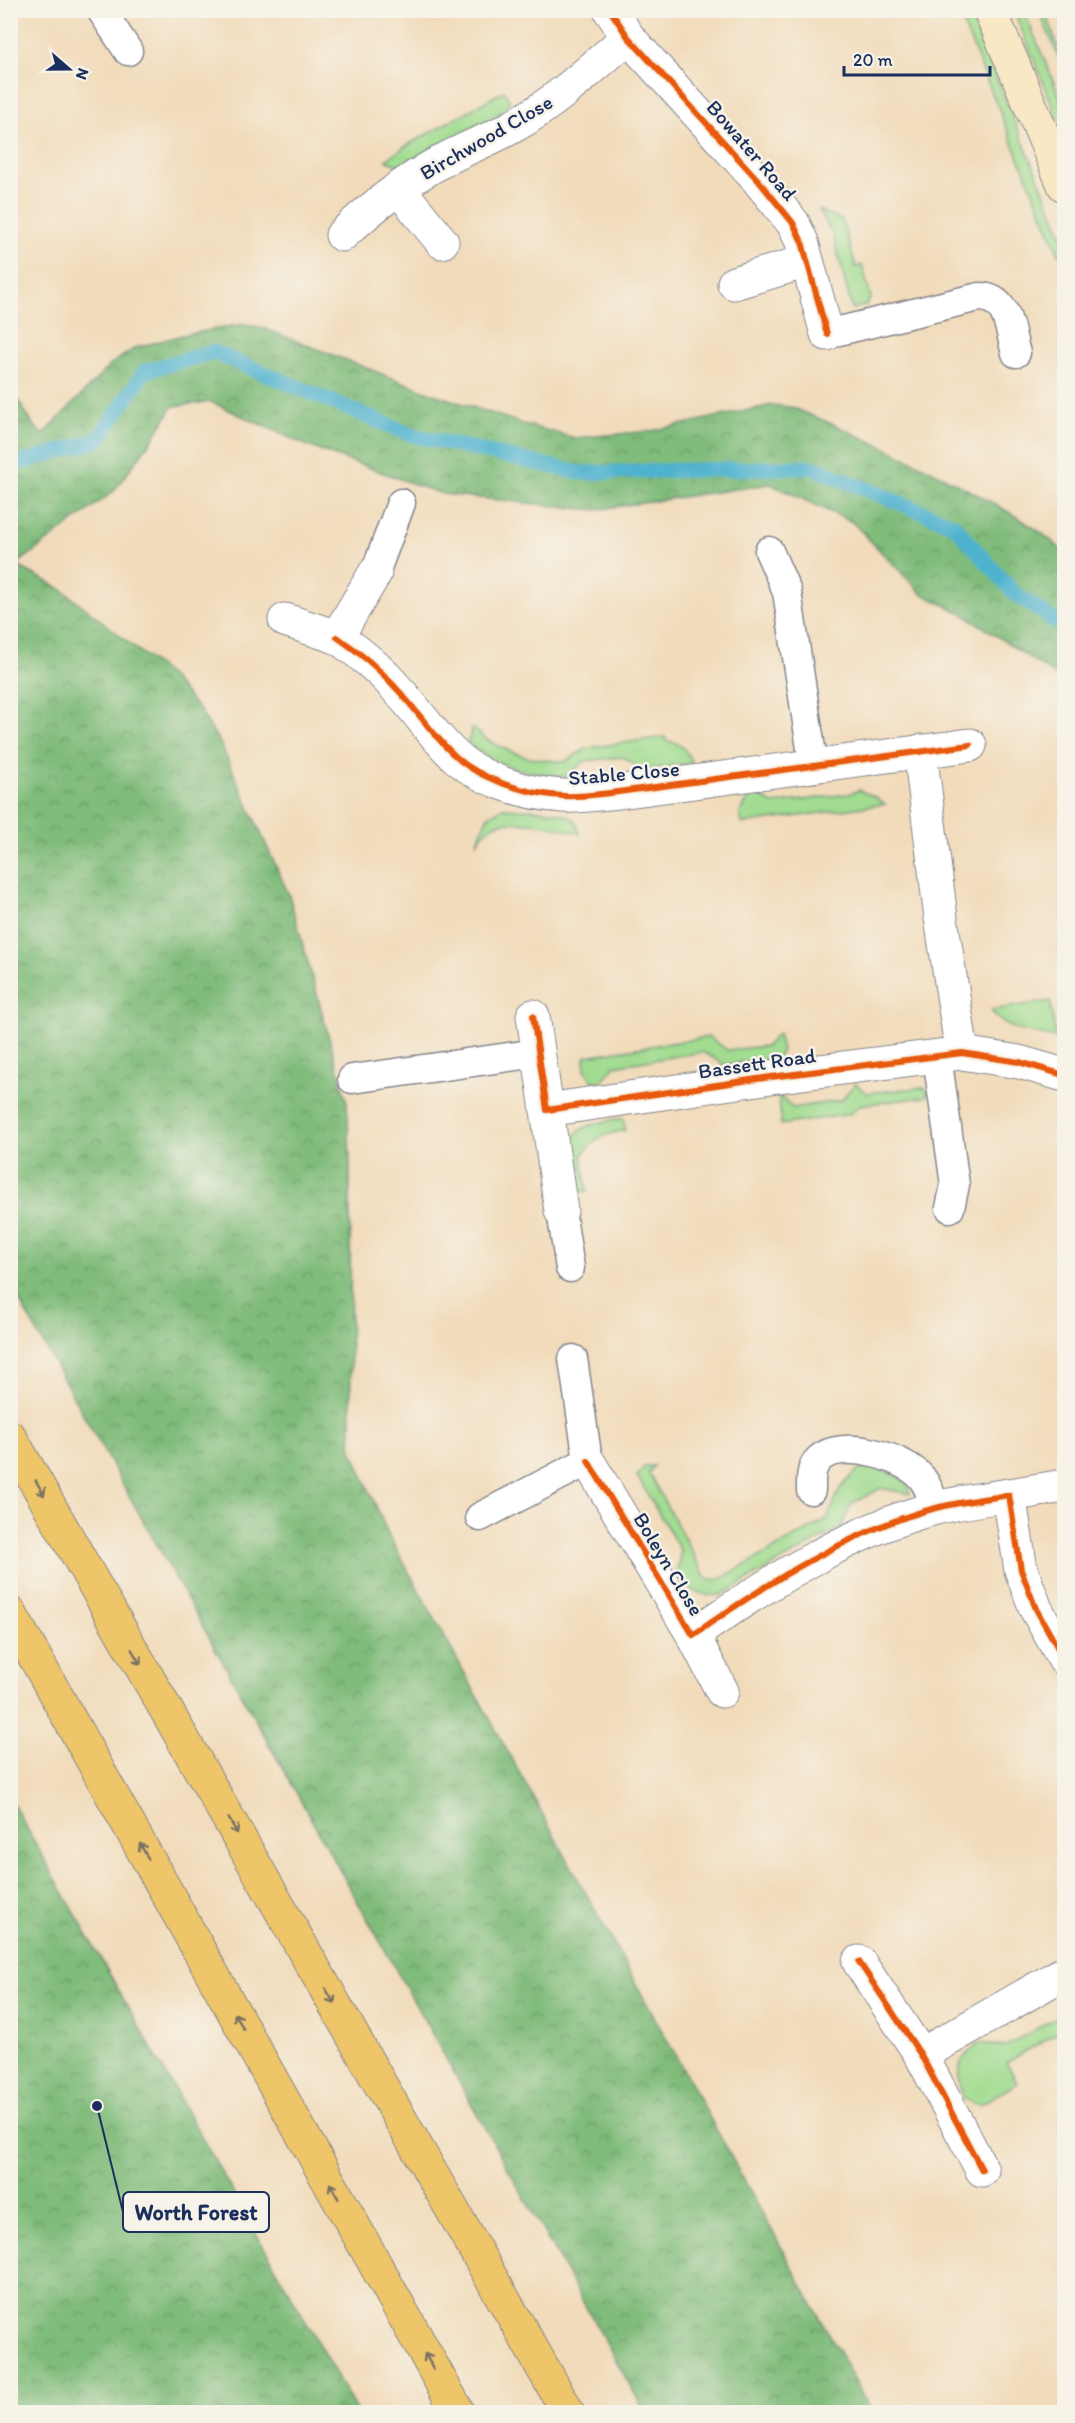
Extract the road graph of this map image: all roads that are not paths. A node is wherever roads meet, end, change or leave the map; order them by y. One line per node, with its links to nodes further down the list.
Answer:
1 (101, 10): 5 (lane)
2 (610, 10): 4 (street, Bowater Road)
3 (990, 10): 6 (street)
4 (628, 37): 7 (street, Birchwood Close); 10 (street, Bowater Road)
5 (128, 51)
6 (1065, 185)
7 (398, 188): 8 (street, Birchwood Close); 9 (street, Birchwood Close)
8 (342, 235)
9 (442, 242)
10 (807, 261): 11 (street); 12 (street, Bowater Road)
11 (734, 283)
12 (827, 334): 13 (lane)
13 (1016, 353)
14 (401, 503): 16 (lane)
15 (769, 551): 21 (lane)
16 (375, 573): 18 (street)
17 (285, 620): 18 (street, Stable Close)
18 (337, 637): 21 (street, Stable Close)
19 (970, 745): 20 (street, Stable Close)
20 (920, 751): 21 (street, Stable Close); 24 (street)
21 (814, 768)
22 (533, 1016): 23 (street)
23 (538, 1053): 26 (lane); 27 (street)
24 (950, 1054): 25 (street, Bassett Road); 27 (street, Bassett Road); 28 (lane)
25 (1065, 1075)
26 (352, 1079)
27 (547, 1110): 29 (street)
28 (950, 1208)
29 (561, 1211): 30 (lane)
30 (570, 1268)
31 (573, 1359): 33 (lane)
32 (10, 1437): 48 (highway, one-way to 48)
33 (588, 1461): 38 (lane); 40 (street, Boleyn Close)
34 (1065, 1486): 36 (street, Boleyn Close)
35 (811, 1490): 37 (lane)
36 (1008, 1495): 37 (street, Boleyn Close); 41 (street)
37 (935, 1508): 40 (street, Boleyn Close)
38 (480, 1517)
39 (10, 1613): 47 (highway, one-way to 39)
40 (693, 1635): 42 (street, Boleyn Close)
41 (1065, 1659)
42 (722, 1692)
43 (859, 1962): 45 (street)
44 (1065, 1973): 45 (street)
45 (921, 2055): 46 (street)
46 (982, 2170)
47 (458, 2412)
48 (568, 2412)

